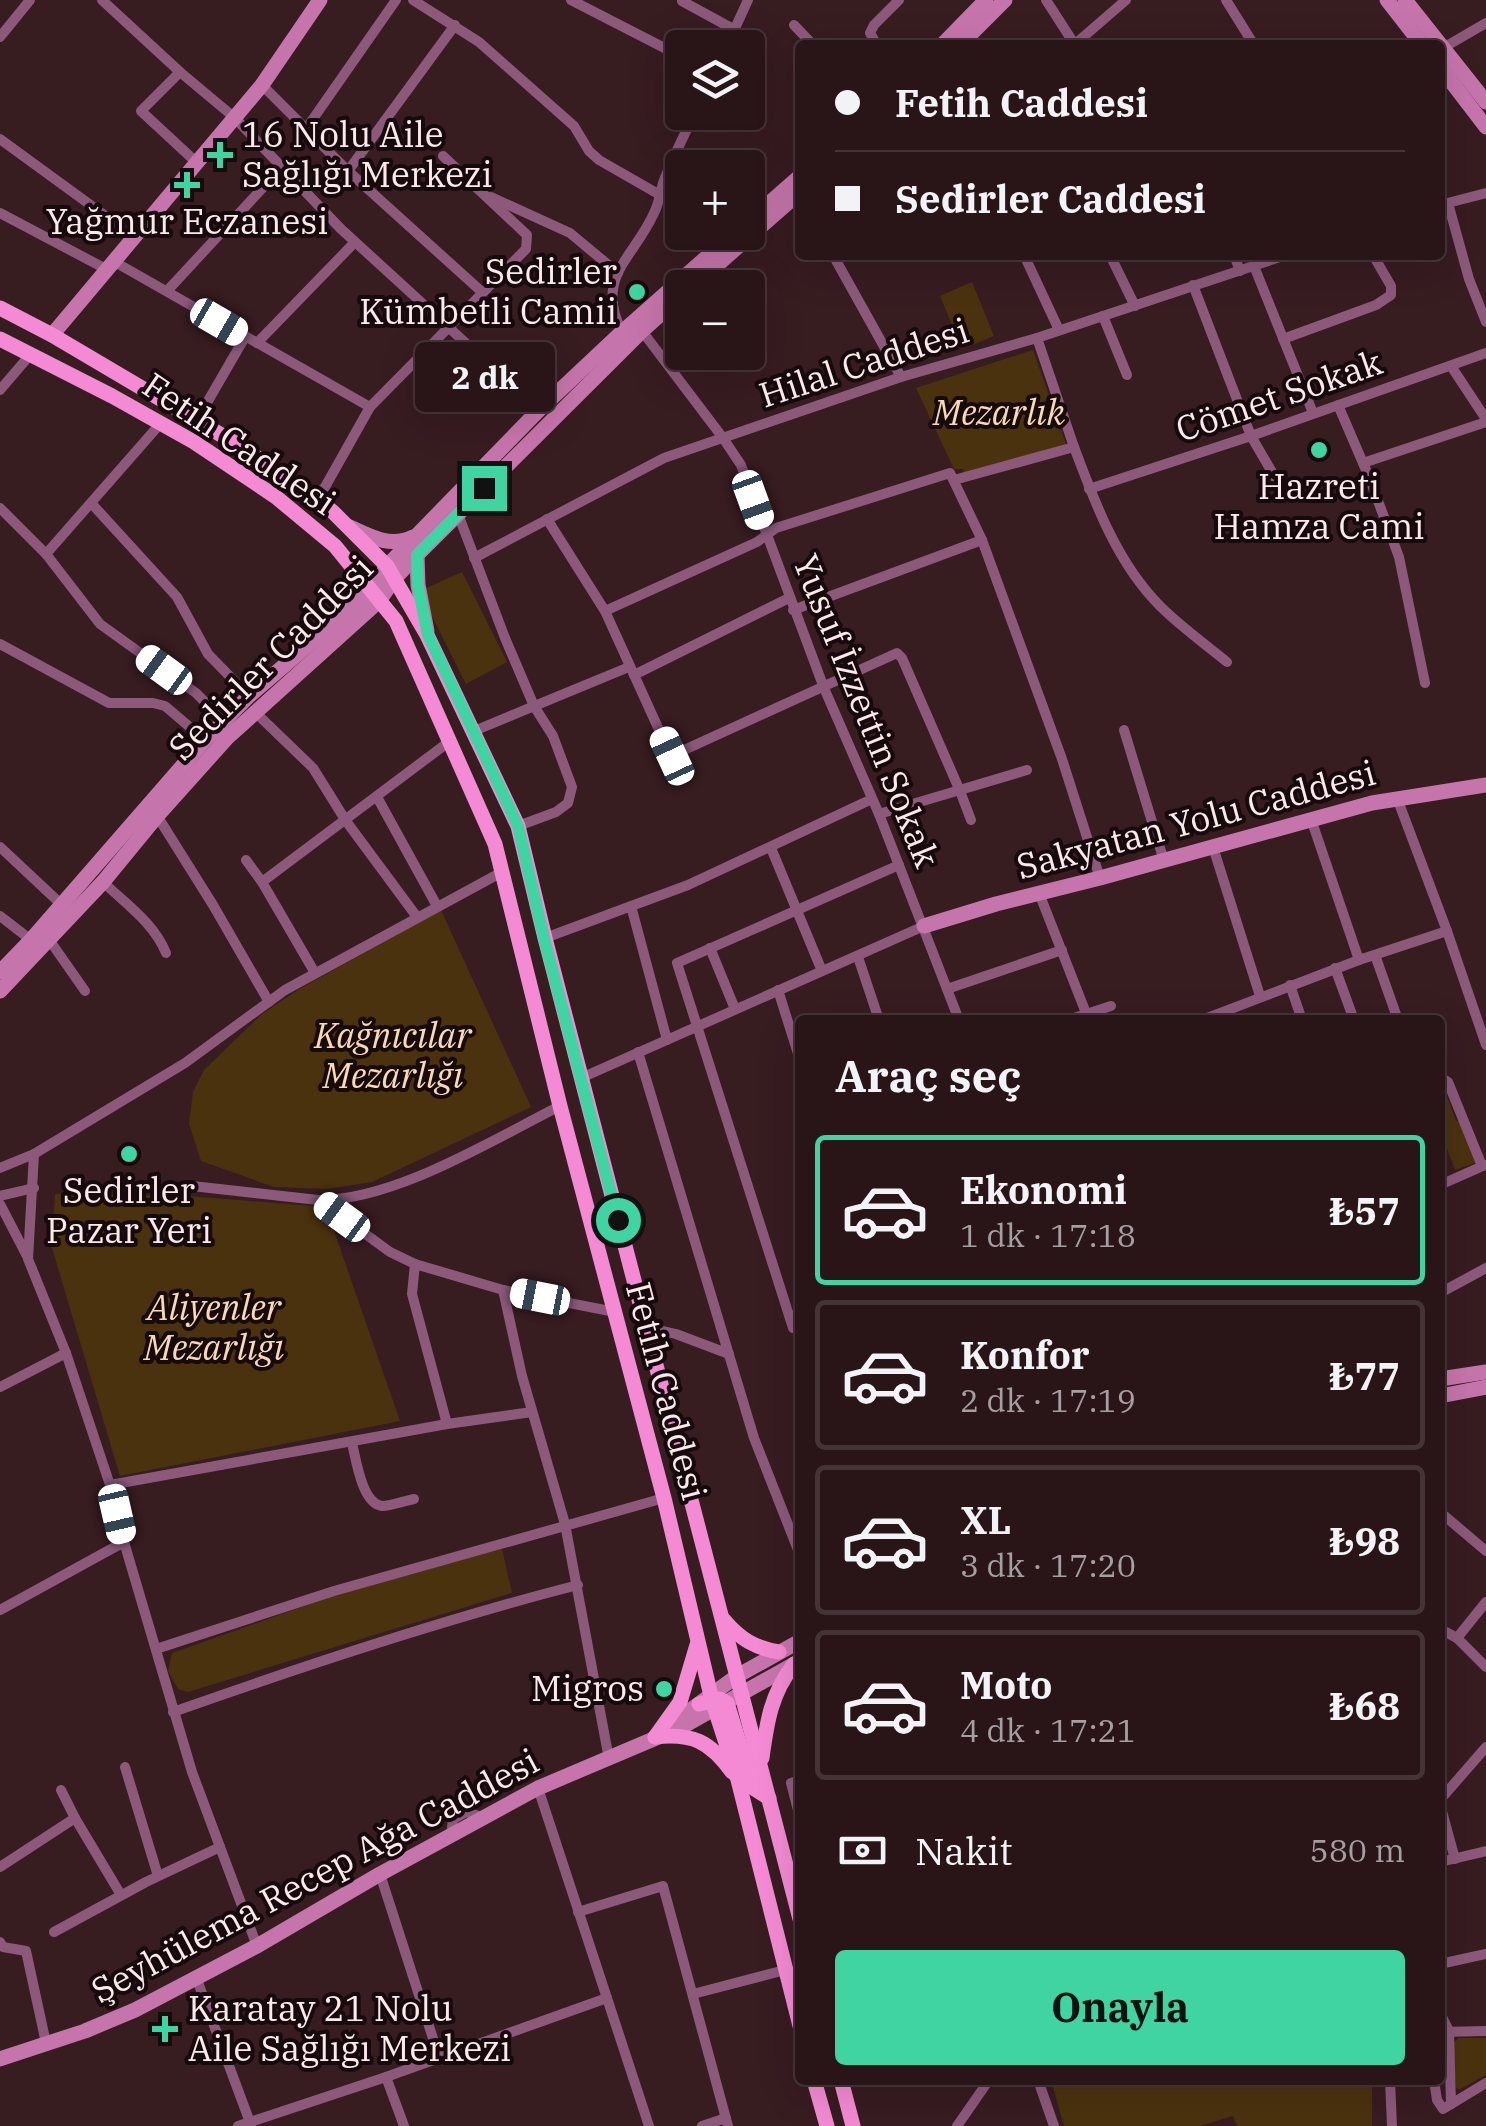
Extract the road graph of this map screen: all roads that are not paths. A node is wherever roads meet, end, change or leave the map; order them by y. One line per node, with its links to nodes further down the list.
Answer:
1 (30, 0): 21 (street)
2 (102, 0): 34 (street)
3 (320, 0): 36 (main road)
4 (396, 0): 40 (street)
5 (413, 0): 18 (street)
6 (571, 0): 32 (street)
7 (682, 0): 20 (street)
8 (748, 0): 20 (street)
9 (899, 0): 23 (street)
10 (986, 0): 24 (main road)
11 (1005, 0): 25 (main road)
12 (1046, 0): 26 (street)
13 (1126, 0): 27 (street)
14 (1386, 0): 29 (main road)
15 (1405, 0): 30 (main road)
16 (1228, 1): 28 (street)
17 (1486, 23): 31 (street)
18 (455, 25): 46 (street); 50 (street)
19 (794, 25): 22 (street)
20 (735, 30)
21 (0, 37)
22 (808, 40)
23 (874, 40)
24 (947, 40)
25 (965, 40)
26 (1071, 40)
27 (1080, 40)
28 (1251, 40)
29 (1418, 40)
30 (1437, 40)
31 (1445, 47)
32 (665, 48)
33 (1445, 51): 37 (main road)
34 (180, 72): 38 (street); 44 (street)
35 (1445, 78): 39 (main road)
36 (262, 85): 38 (main road); 40 (street)
37 (1486, 102)
38 (235, 118): 44 (main road); 45 (street)
39 (1486, 127)
40 (306, 129): 46 (street)
41 (687, 130): 50 (street)
42 (0, 139): 56 (street)
43 (443, 156): 48 (street)
44 (196, 162): 56 (main road)
45 (282, 167): 57 (street); 71 (street)
46 (348, 171): 72 (street)
47 (795, 180): 53 (main road)
48 (483, 194): 69 (street); 72 (street)
49 (1486, 194): 52 (street)
50 (660, 195): 69 (street)
51 (795, 202): 67 (main road)
52 (1445, 204)
53 (765, 207)
54 (1445, 207): 77 (street)
55 (0, 213): 65 (street)
56 (133, 236): 65 (main road)
57 (356, 242): 78 (street); 87 (street)
58 (715, 250): 81 (main road, Sedirler Caddesi)
59 (837, 260): 92 (street)
60 (1026, 260): 79 (street)
61 (1112, 260): 73 (street)
62 (1236, 260): 68 (street)
63 (1271, 260): 66 (street, Hilal Caddesi)
64 (1375, 260): 86 (street)
65 (110, 265): 71 (street); 82 (main road)
66 (1254, 266): 68 (street, Hilal Caddesi); 86 (street)
67 (713, 270)
68 (1240, 271): 70 (street, Hilal Caddesi)
69 (618, 272): 81 (street)
70 (1193, 286): 73 (street, Hilal Caddesi); 103 (street)
71 (168, 291): 83 (street)
72 (482, 292): 78 (street)
73 (1135, 306): 76 (street, Hilal Caddesi)
74 (0, 308): 82 (main road, Fetih Caddesi)
75 (665, 310): 80 (main road, Sedirler Caddesi)
76 (1104, 316): 79 (street, Hilal Caddesi); 91 (street)
77 (1486, 322)
78 (448, 326): 97 (street); 98 (street)
79 (1059, 330): 85 (street, Hilal Caddesi)
80 (642, 331): 81 (street); 104 (street, Yusuf İzzettin Sokak); 113 (main road, Sedirler Caddesi)
81 (622, 332): 98 (main road, Sedirler Caddesi)
82 (52, 335): 93 (main road, Fetih Caddesi)
83 (245, 337): 87 (street); 100 (street)
84 (0, 338): 89 (main road, Fetih Caddesi)
85 (1037, 338): 92 (street, Hilal Caddesi); 105 (street)
86 (1284, 339): 99 (street)
87 (257, 343): 97 (street)
88 (1486, 353): 90 (street, Cömet Sokak)
89 (30, 354): 94 (street); 95 (main road, Fetih Caddesi)
90 (1451, 366): 96 (street, Cömet Sokak); 101 (street)
91 (1127, 376)
92 (901, 377): 104 (street, Hilal Caddesi)
93 (124, 378): 95 (main road); 100 (main road, Fetih Caddesi)
94 (0, 390)
95 (112, 396): 102 (main road, Fetih Caddesi)
96 (1338, 405): 99 (street, Cömet Sokak); 106 (street)
97 (370, 406): 110 (street)
98 (539, 410): 117 (main road, Sedirler Caddesi)
99 (1313, 414): 103 (street, Cömet Sokak)
100 (198, 420): 110 (main road, Fetih Caddesi)
101 (1486, 420): 106 (street)
102 (160, 424): 111 (street); 123 (main road, Fetih Caddesi)
103 (1251, 436): 107 (street); 109 (street, Cömet Sokak)
104 (723, 438): 114 (street, Hilal Caddesi); 116 (street, Yusuf İzzettin Sokak)
105 (1074, 447): 108 (street); 109 (street)
106 (1363, 463): 131 (street)
107 (1276, 479)
108 (954, 480): 116 (street); 118 (street)
109 (1089, 489): 129 (street)
110 (313, 499): 115 (main road, Fetih Caddesi)
111 (92, 504): 119 (street); 133 (street)
112 (0, 508): 119 (street)
113 (458, 514): 120 (main road, Sedirler Caddesi); 121 (street)
114 (546, 520): 121 (street, Hilal Caddesi); 126 (street)
115 (347, 525): 117 (main road); 122 (main road, Fetih Caddesi)
116 (765, 534): 124 (street, Yusuf İzzettin Sokak); 126 (street)
117 (417, 536): 122 (main road, Sedirler Caddesi)
118 (982, 540): 125 (street); 162 (street)
119 (46, 554): 136 (street)
120 (417, 555): 122 (main road, Sedirler Caddesi); 127 (main road)
121 (474, 558): 134 (street)
122 (391, 572): 123 (main road, Sedirler Caddesi); 127 (main road, Fetih Caddesi)
123 (375, 596): 133 (main road, Sedirler Caddesi); 135 (main road, Sedirler Caddesi); 140 (main road, Fetih Caddesi)
124 (788, 598): 125 (street, Yusuf İzzettin Sokak); 130 (street)
125 (793, 610): 132 (street, Yusuf İzzettin Sokak)
126 (605, 611): 130 (street)
127 (428, 635): 137 (main road, Fetih Caddesi)
128 (0, 644): 139 (street)
129 (1227, 662)
130 (632, 671): 134 (street); 141 (street)
131 (1425, 682)
132 (824, 688): 141 (street); 145 (street); 148 (street, Yusuf İzzettin Sokak)
133 (248, 696): 136 (main road, Sedirler Caddesi)
134 (534, 706): 137 (street); 154 (street)
135 (255, 712): 149 (main road, Sedirler Caddesi); 152 (street)
136 (224, 721): 139 (main road, Sedirler Caddesi)
137 (474, 730): 154 (main road, Fetih Caddesi)
138 (1124, 730): 159 (street)
139 (205, 740): 149 (main road, Sedirler Caddesi)
140 (450, 741): 146 (street); 161 (main road, Fetih Caddesi)
141 (672, 756): 143 (street)
142 (1028, 770): 145 (street)
143 (680, 776)
144 (1485, 787): 147 (main road, Sakyatan Yolu Caddesi)
145 (960, 790): 150 (street); 153 (street)
146 (377, 797): 152 (street); 167 (street)
147 (1397, 798): 151 (main road, Sakyatan Yolu Caddesi); 173 (street)
148 (872, 800): 150 (street, Yusuf İzzettin Sokak); 157 (street)
149 (152, 811): 163 (main road, Sedirler Caddesi); 166 (main road, Sedirler Caddesi); 192 (street)
150 (879, 814): 160 (street, Yusuf İzzettin Sokak)
151 (1310, 818): 156 (main road, Sakyatan Yolu Caddesi); 181 (street)
152 (346, 820): 164 (street); 171 (street)
153 (971, 820)
154 (518, 826): 174 (main road, Fetih Caddesi)
155 (0, 847): 166 (street)
156 (1213, 847): 159 (main road, Sakyatan Yolu Caddesi); 191 (street)
157 (771, 848): 168 (street); 169 (street)
158 (246, 860): 164 (street)
159 (1164, 861): 162 (main road, Sakyatan Yolu Caddesi)
160 (899, 865): 169 (street); 172 (street, Yusuf İzzettin Sokak)
161 (502, 872): 167 (street); 210 (main road, Fetih Caddesi)
162 (1100, 878): 165 (main road, Sakyatan Yolu Caddesi)
163 (103, 882): 175 (main road, Sedirler Caddesi); 178 (street)
164 (262, 882): 185 (street)
165 (1040, 893): 172 (main road, Sakyatan Yolu Caddesi); 177 (street)
166 (62, 905): 175 (main road, Sedirler Caddesi)
167 (437, 906): 171 (street)
168 (632, 906): 174 (street); 204 (street)
169 (797, 910): 176 (street); 183 (street)
170 (0, 916): 175 (street)
171 (417, 916): 185 (street)
172 (924, 926): 180 (street); 187 (street, Yusuf İzzettin Sokak)
173 (1447, 931): 179 (street); 206 (street)
174 (544, 938): 208 (main road, Fetih Caddesi)
175 (40, 939): 184 (main road, Sedirler Caddesi); 188 (street); 190 (main road, Sedirler Caddesi)
176 (710, 948): 194 (street); 203 (street)
177 (1062, 950): 187 (street); 195 (street)
178 (166, 953)
179 (1375, 955): 181 (street); 202 (street)
180 (858, 957): 183 (street); 196 (street)
181 (1359, 960): 182 (street)
182 (1336, 968): 186 (street); 201 (street)
183 (822, 970): 189 (street)
184 (0, 972)
185 (315, 973): 192 (street)
186 (1290, 985): 191 (street); 200 (street)
187 (947, 989): 197 (street, Yusuf İzzettin Sokak)
188 (85, 990)
189 (778, 990): 194 (street); 205 (street)
190 (0, 991)
191 (1260, 996): 199 (street)
192 (268, 1002): 211 (street)
193 (1111, 1006): 195 (street)
194 (735, 1009): 203 (street)
195 (1086, 1014): 198 (street)
196 (877, 1015)
197 (957, 1015)
198 (1083, 1015)
199 (1214, 1015)
200 (1300, 1015)
201 (1352, 1015)
202 (1396, 1015)
203 (697, 1026): 204 (street); 229 (street)
204 (667, 1040): 207 (street)
205 (795, 1044)
206 (1486, 1045)
207 (638, 1052): 208 (street); 231 (street)
208 (582, 1078): 228 (main road, Fetih Caddesi)
209 (1445, 1080): 212 (street)
210 (560, 1106): 218 (street); 227 (main road, Fetih Caddesi)
211 (34, 1154): 213 (street); 216 (street)
212 (1484, 1166): 214 (street)
213 (0, 1168)
214 (1445, 1183)
215 (192, 1186): 218 (street)
216 (34, 1188): 217 (street); 222 (street)
217 (0, 1196)
218 (318, 1200): 223 (street)
219 (0, 1204): 220 (street)
220 (12, 1228): 221 (street); 222 (street)
221 (0, 1234)
222 (28, 1259): 230 (street)
223 (415, 1264): 225 (street); 238 (street)
224 (1486, 1268): 226 (street)
225 (503, 1290): 227 (street); 237 (street)
226 (1445, 1290)
227 (615, 1312): 241 (main road, Fetih Caddesi)
228 (646, 1327): 231 (street); 252 (main road, Fetih Caddesi)
229 (793, 1328)
230 (66, 1353): 234 (street); 240 (street)
231 (729, 1354): 245 (street)
232 (1486, 1372): 233 (main road)
233 (1445, 1378)
234 (0, 1387)
235 (1486, 1388): 236 (main road)
236 (1445, 1395)
237 (532, 1412): 238 (street); 244 (street)
238 (447, 1424): 239 (street)
239 (352, 1443): 240 (street); 242 (street)
240 (110, 1485): 246 (street)
241 (664, 1498): 244 (street); 249 (main road, Fetih Caddesi)
242 (414, 1499)
243 (1445, 1516): 247 (street)
244 (565, 1524): 248 (street); 257 (street)
245 (795, 1541)
246 (124, 1542): 251 (street); 257 (street)
247 (1486, 1551)
248 (578, 1585): 264 (street); 267 (street)
249 (686, 1591): 255 (main road, Fetih Caddesi); 263 (main road)
250 (1486, 1602): 254 (street)
251 (0, 1610)
252 (721, 1616): 258 (main road); 262 (main road, Fetih Caddesi)
253 (1445, 1632): 254 (street)
254 (1457, 1638): 261 (street)
255 (698, 1641): 263 (main road, Fetih Caddesi); 265 (main road)
256 (795, 1644): 258 (main road)
257 (156, 1649): 264 (street)
258 (780, 1652): 262 (main road)
259 (795, 1663): 263 (main road, Şeyhülema Recep Ağa Caddesi)
260 (795, 1664): 269 (main road)
261 (1486, 1667)
262 (737, 1676): 263 (main road, Fetih Caddesi)
263 (718, 1699): 265 (main road, Şeyhülema Recep Ağa Caddesi); 269 (main road, Fetih Caddesi); 270 (main road, Fetih Caddesi); 274 (main road)
264 (173, 1712): 277 (street)
265 (655, 1737): 267 (main road, Şeyhülema Recep Ağa Caddesi); 270 (main road)
266 (1486, 1747): 273 (street)
267 (609, 1759): 271 (main road, Şeyhülema Recep Ağa Caddesi)
268 (125, 1767): 283 (street)
269 (760, 1768): 274 (main road, Fetih Caddesi)
270 (738, 1780): 292 (main road, Fetih Caddesi)
271 (538, 1788): 282 (main road, Şeyhülema Recep Ağa Caddesi); 286 (street)
272 (61, 1790): 275 (street)
273 (1445, 1796)
274 (768, 1798): 285 (main road, Fetih Caddesi)
275 (75, 1818): 281 (street); 284 (street)
276 (1445, 1821): 279 (street)
277 (220, 1847): 283 (street); 289 (street)
278 (1486, 1851): 279 (street)
279 (1455, 1859): 280 (street)
280 (1445, 1861)
281 (0, 1867)
282 (380, 1874): 289 (main road, Şeyhülema Recep Ağa Caddesi); 301 (street)
283 (158, 1876): 284 (street)
284 (121, 1896): 287 (street)
285 (795, 1900)
286 (578, 1912): 294 (street); 295 (street)
287 (54, 1932)
288 (0, 1942): 300 (street)
289 (257, 1946): 293 (main road, Şeyhülema Recep Ağa Caddesi)
290 (1486, 1954): 291 (street)
291 (1445, 1963)
292 (785, 1970): 294 (street); 296 (main road, Fetih Caddesi)
293 (196, 1977): 300 (main road, Şeyhülema Recep Ağa Caddesi); 313 (street)
294 (694, 1994): 312 (street)
295 (607, 1998): 301 (street); 315 (street)
296 (795, 2007)
297 (1486, 2030): 298 (street)
298 (1445, 2032)
299 (1445, 2042): 311 (street)
300 (46, 2043): 302 (main road, Şeyhülema Recep Ağa Caddesi)
301 (438, 2057): 303 (street)
302 (0, 2059)
303 (386, 2077): 313 (street); 314 (street)
304 (1486, 2084): 311 (street)
305 (815, 2085): 317 (main road)
306 (843, 2085): 318 (main road)
307 (985, 2085): 319 (street)
308 (1040, 2085): 320 (street)
309 (1390, 2085): 321 (street)
310 (1435, 2085): 311 (street)
311 (1451, 2104)
312 (727, 2122): 316 (street)
313 (246, 2125)
314 (404, 2126)
315 (650, 2126)
316 (702, 2126)
317 (826, 2126)
318 (853, 2126)
319 (957, 2126)
320 (1054, 2126)
321 (1392, 2126)

